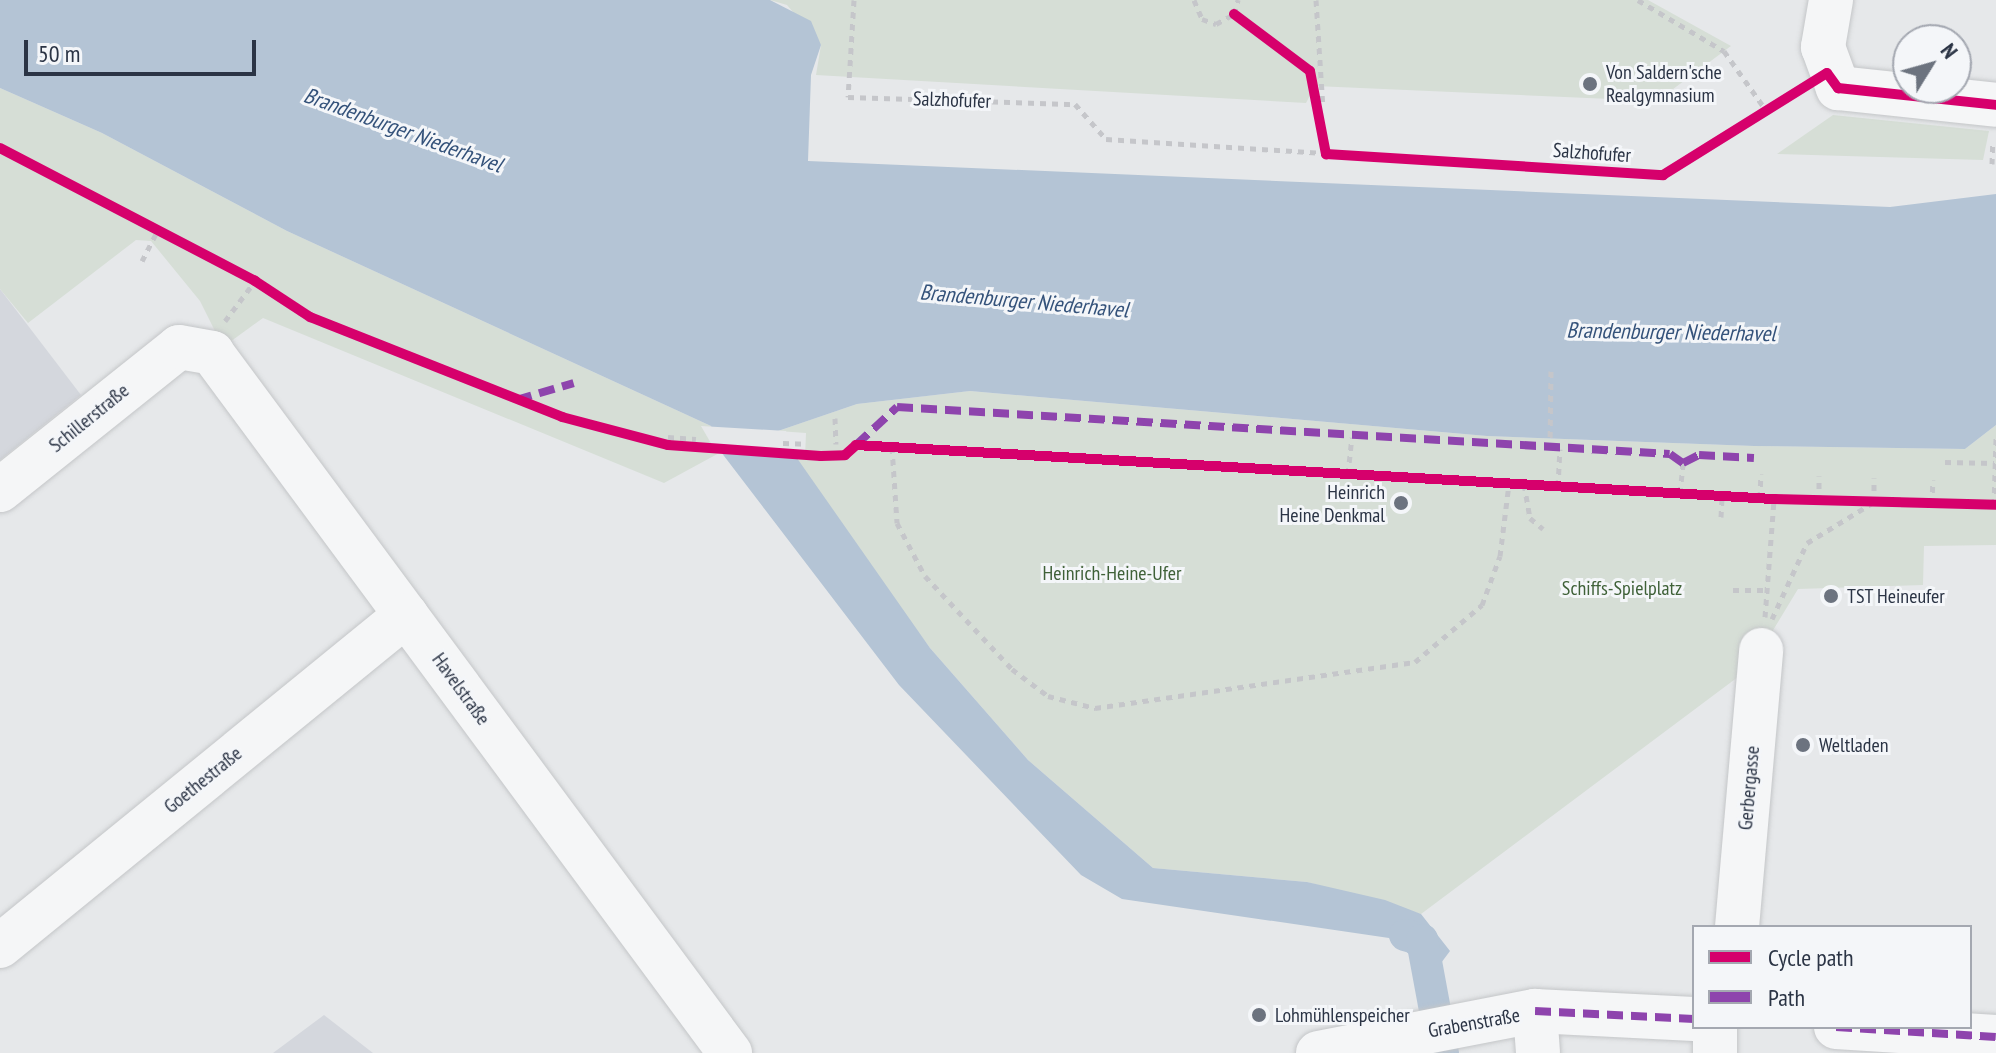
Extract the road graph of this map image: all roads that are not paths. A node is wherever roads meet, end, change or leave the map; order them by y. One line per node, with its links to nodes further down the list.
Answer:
1 (1826, 5): 2 (street)
2 (1995, 117)
3 (179, 347): 4 (street, Schillerstraße); 5 (street, Havelstraße)
4 (0, 490)
5 (406, 615): 8 (street, Goethestraße); 14 (street, Havelstraße)
6 (1765, 634): 7 (street, Gerbergasse)
7 (1737, 925)
8 (0, 946)
9 (1692, 1019): 12 (street, Grabenstraße)
10 (1715, 1029): 16 (street)
11 (1868, 1029): 13 (street)
12 (1537, 1032): 15 (street, Grabenstraße)
13 (1996, 1037)
14 (730, 1053)
15 (1318, 1053)
16 (1715, 1053)

